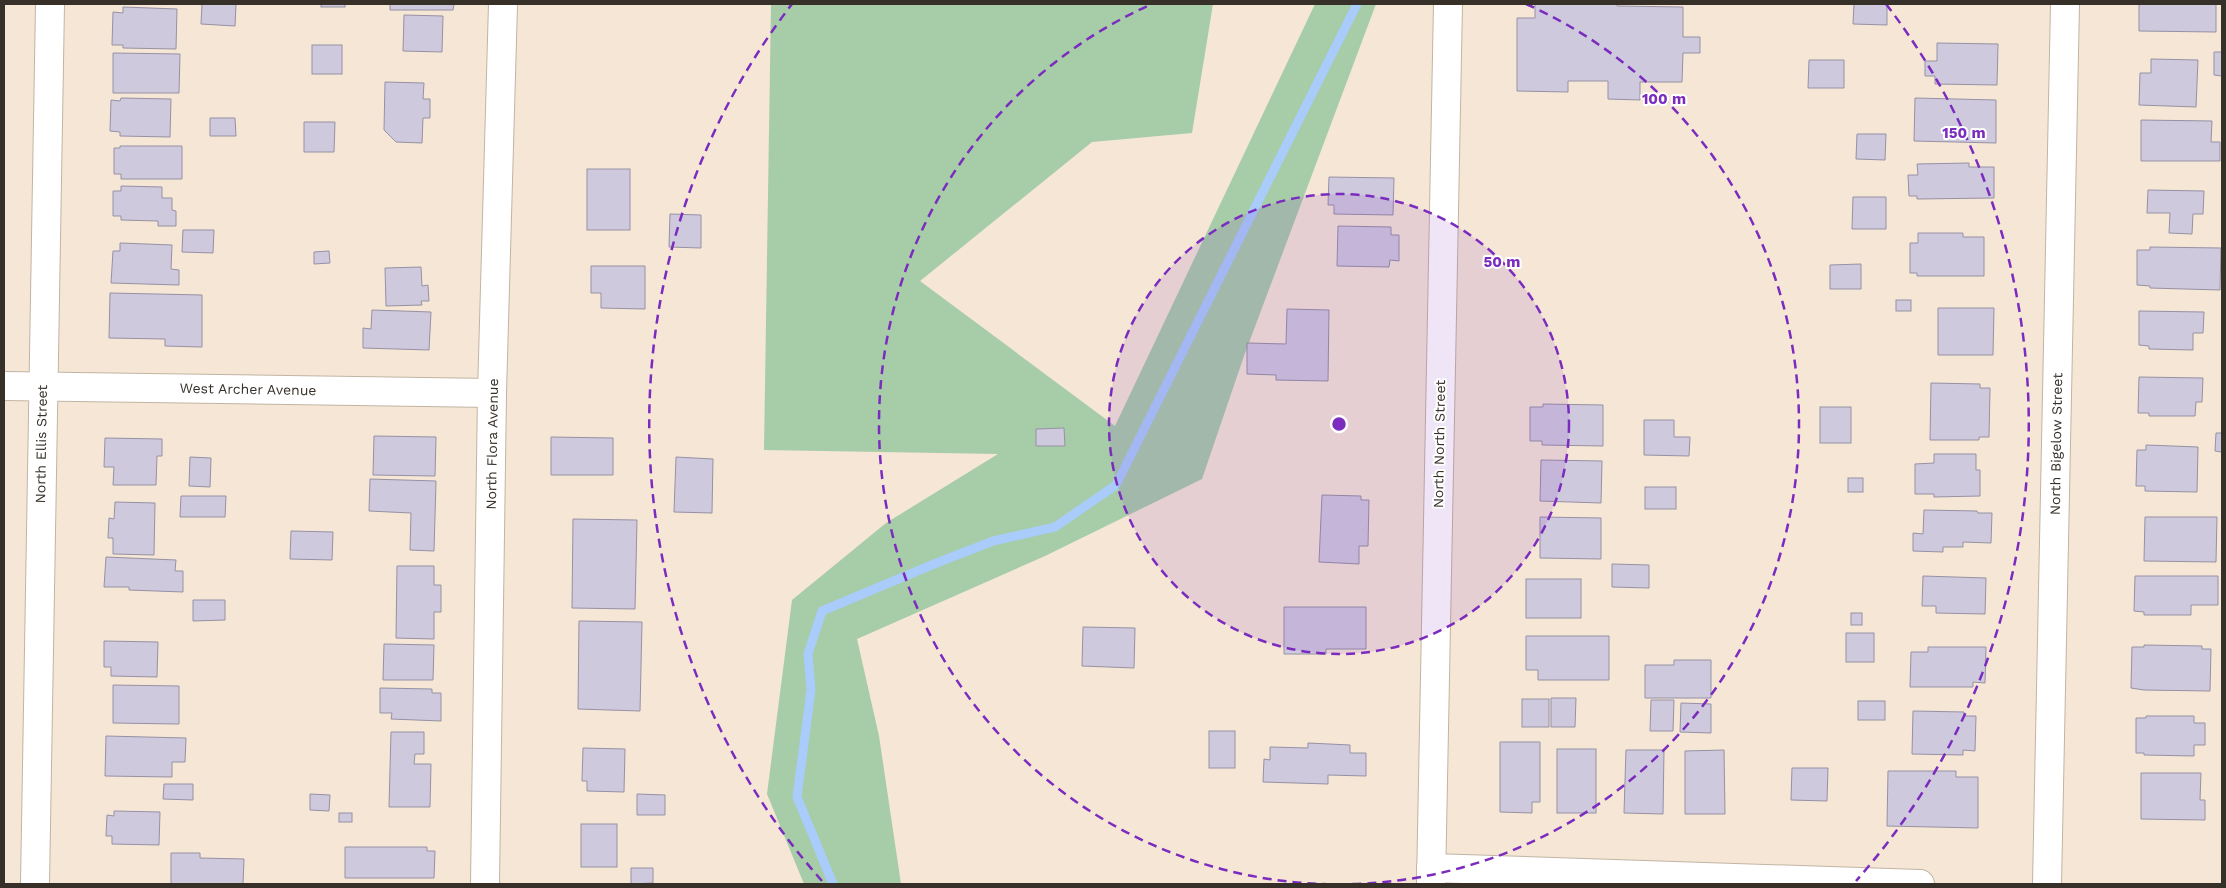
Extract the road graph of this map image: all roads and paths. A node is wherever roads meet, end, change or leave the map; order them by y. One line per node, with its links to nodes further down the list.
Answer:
1 (50, 4): 6 (street, North Ellis Street)
2 (503, 4): 7 (street, North Flora Avenue)
3 (1448, 4): 8 (street, North North Street)
4 (2065, 4): 12 (street, North Bigelow Street)
5 (4, 386): 6 (street, West Archer Avenue)
6 (42, 386): 7 (street, West Archer Avenue); 9 (street, North Ellis Street)
7 (492, 393): 10 (street, North Flora Avenue)
8 (1431, 876): 11 (street)
9 (34, 884)
10 (485, 884)
11 (1920, 884)
12 (2047, 884)

